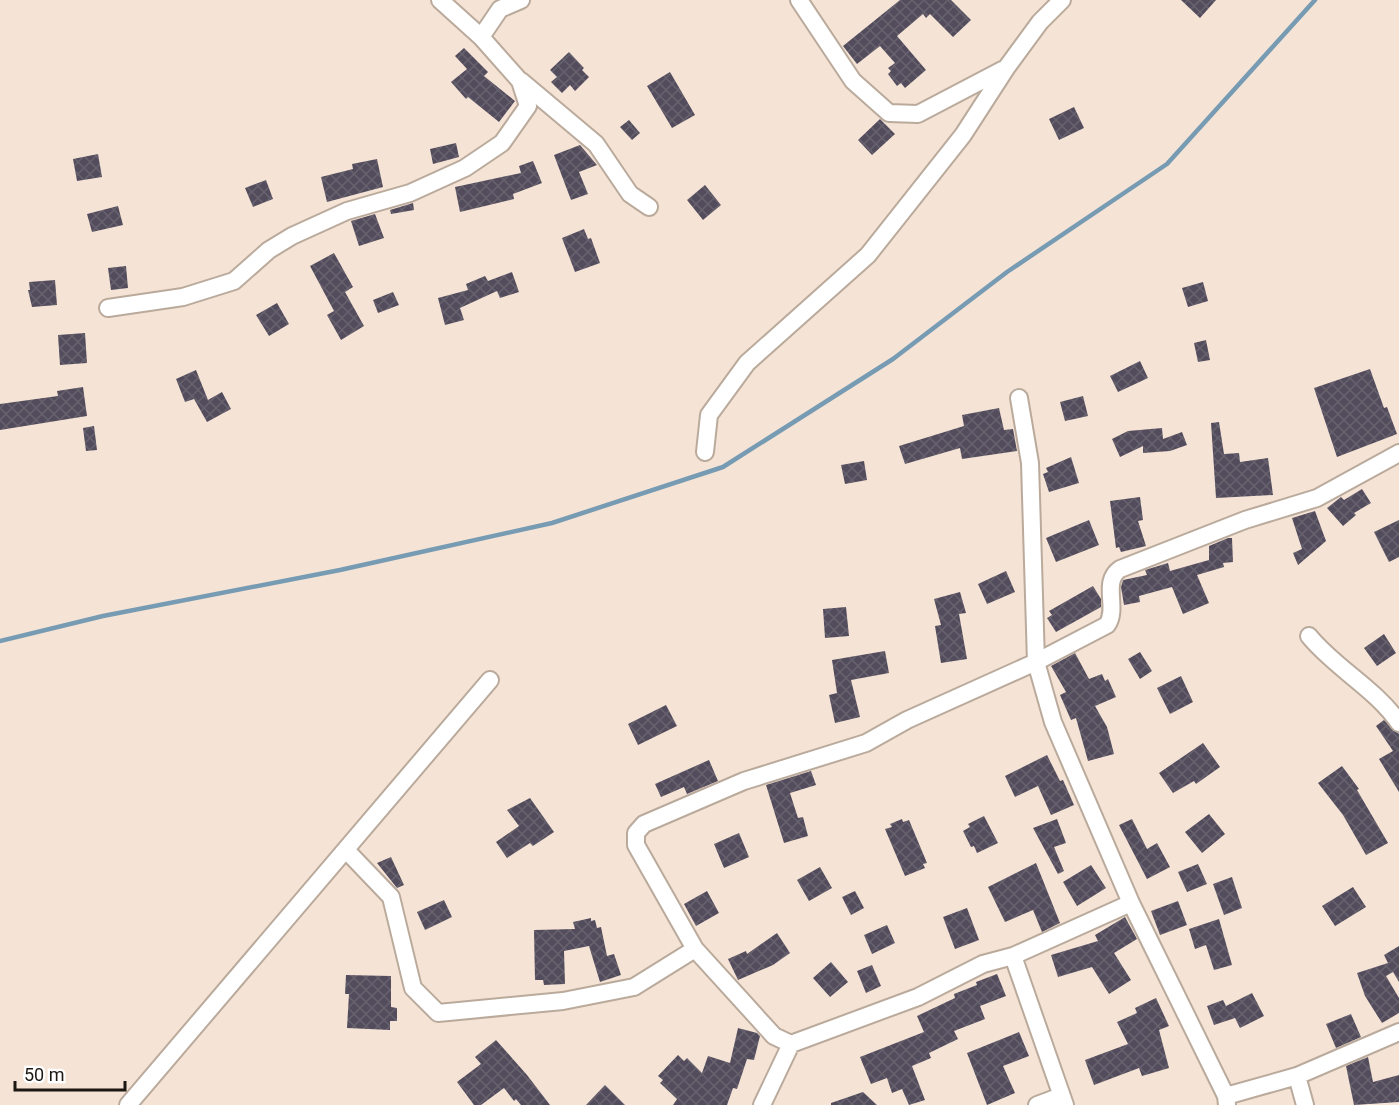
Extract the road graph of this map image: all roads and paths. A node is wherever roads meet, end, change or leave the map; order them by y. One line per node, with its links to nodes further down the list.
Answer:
1 (440, 0): 5 (street)
2 (521, 0): 5 (street)
3 (799, 0): 6 (street)
4 (1062, 0): 6 (street)
5 (481, 37): 7 (street)
6 (1007, 67): 11 (street)
7 (520, 81): 8 (street); 9 (street)
8 (649, 207)
9 (108, 308)
10 (1019, 398): 14 (street)
11 (705, 452)
12 (1399, 453): 14 (street)
13 (1309, 636): 16 (street)
14 (1036, 662): 18 (street); 19 (street)
15 (490, 680): 17 (street)
16 (1399, 723)
17 (346, 850): 19 (street); 26 (street)
18 (1131, 903): 20 (street); 24 (street)
19 (696, 949): 22 (street)
20 (1013, 956): 22 (street); 25 (street)
21 (1399, 1032): 23 (street)
22 (791, 1044): 27 (street)
23 (1297, 1076): 24 (street); 29 (street)
24 (1227, 1100)
25 (1063, 1101): 28 (street)
26 (128, 1105)
27 (762, 1105)
28 (1037, 1105)
29 (1305, 1105)

